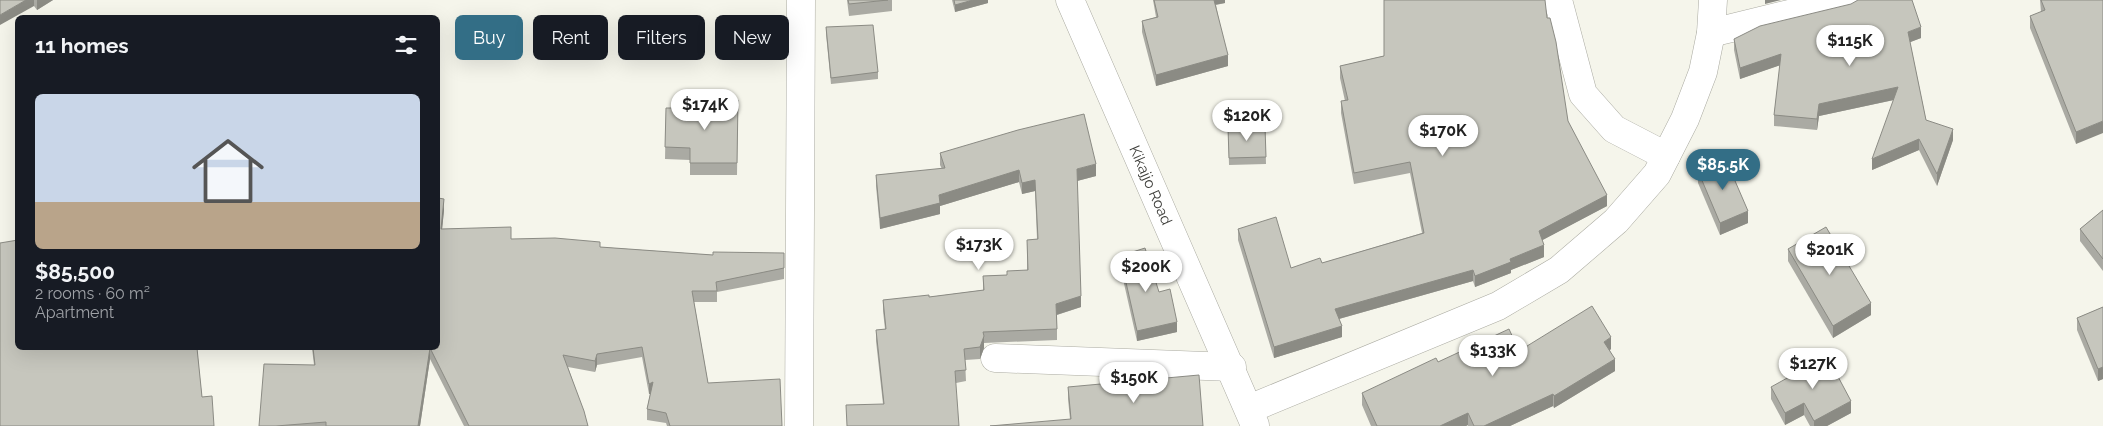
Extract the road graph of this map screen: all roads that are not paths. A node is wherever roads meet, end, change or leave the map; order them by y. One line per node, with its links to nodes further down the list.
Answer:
1 (801, 0): 11 (street)
2 (1070, 0): 9 (street, Kikajjo Road)
3 (1558, 0): 7 (street)
4 (1713, 0): 6 (street)
5 (1847, 0): 6 (street)
6 (1711, 33): 7 (street)
7 (1666, 156): 10 (street)
8 (995, 358): 9 (street)
9 (1232, 367): 10 (street, Kikajjo Road)
10 (1252, 417)
11 (799, 426)

